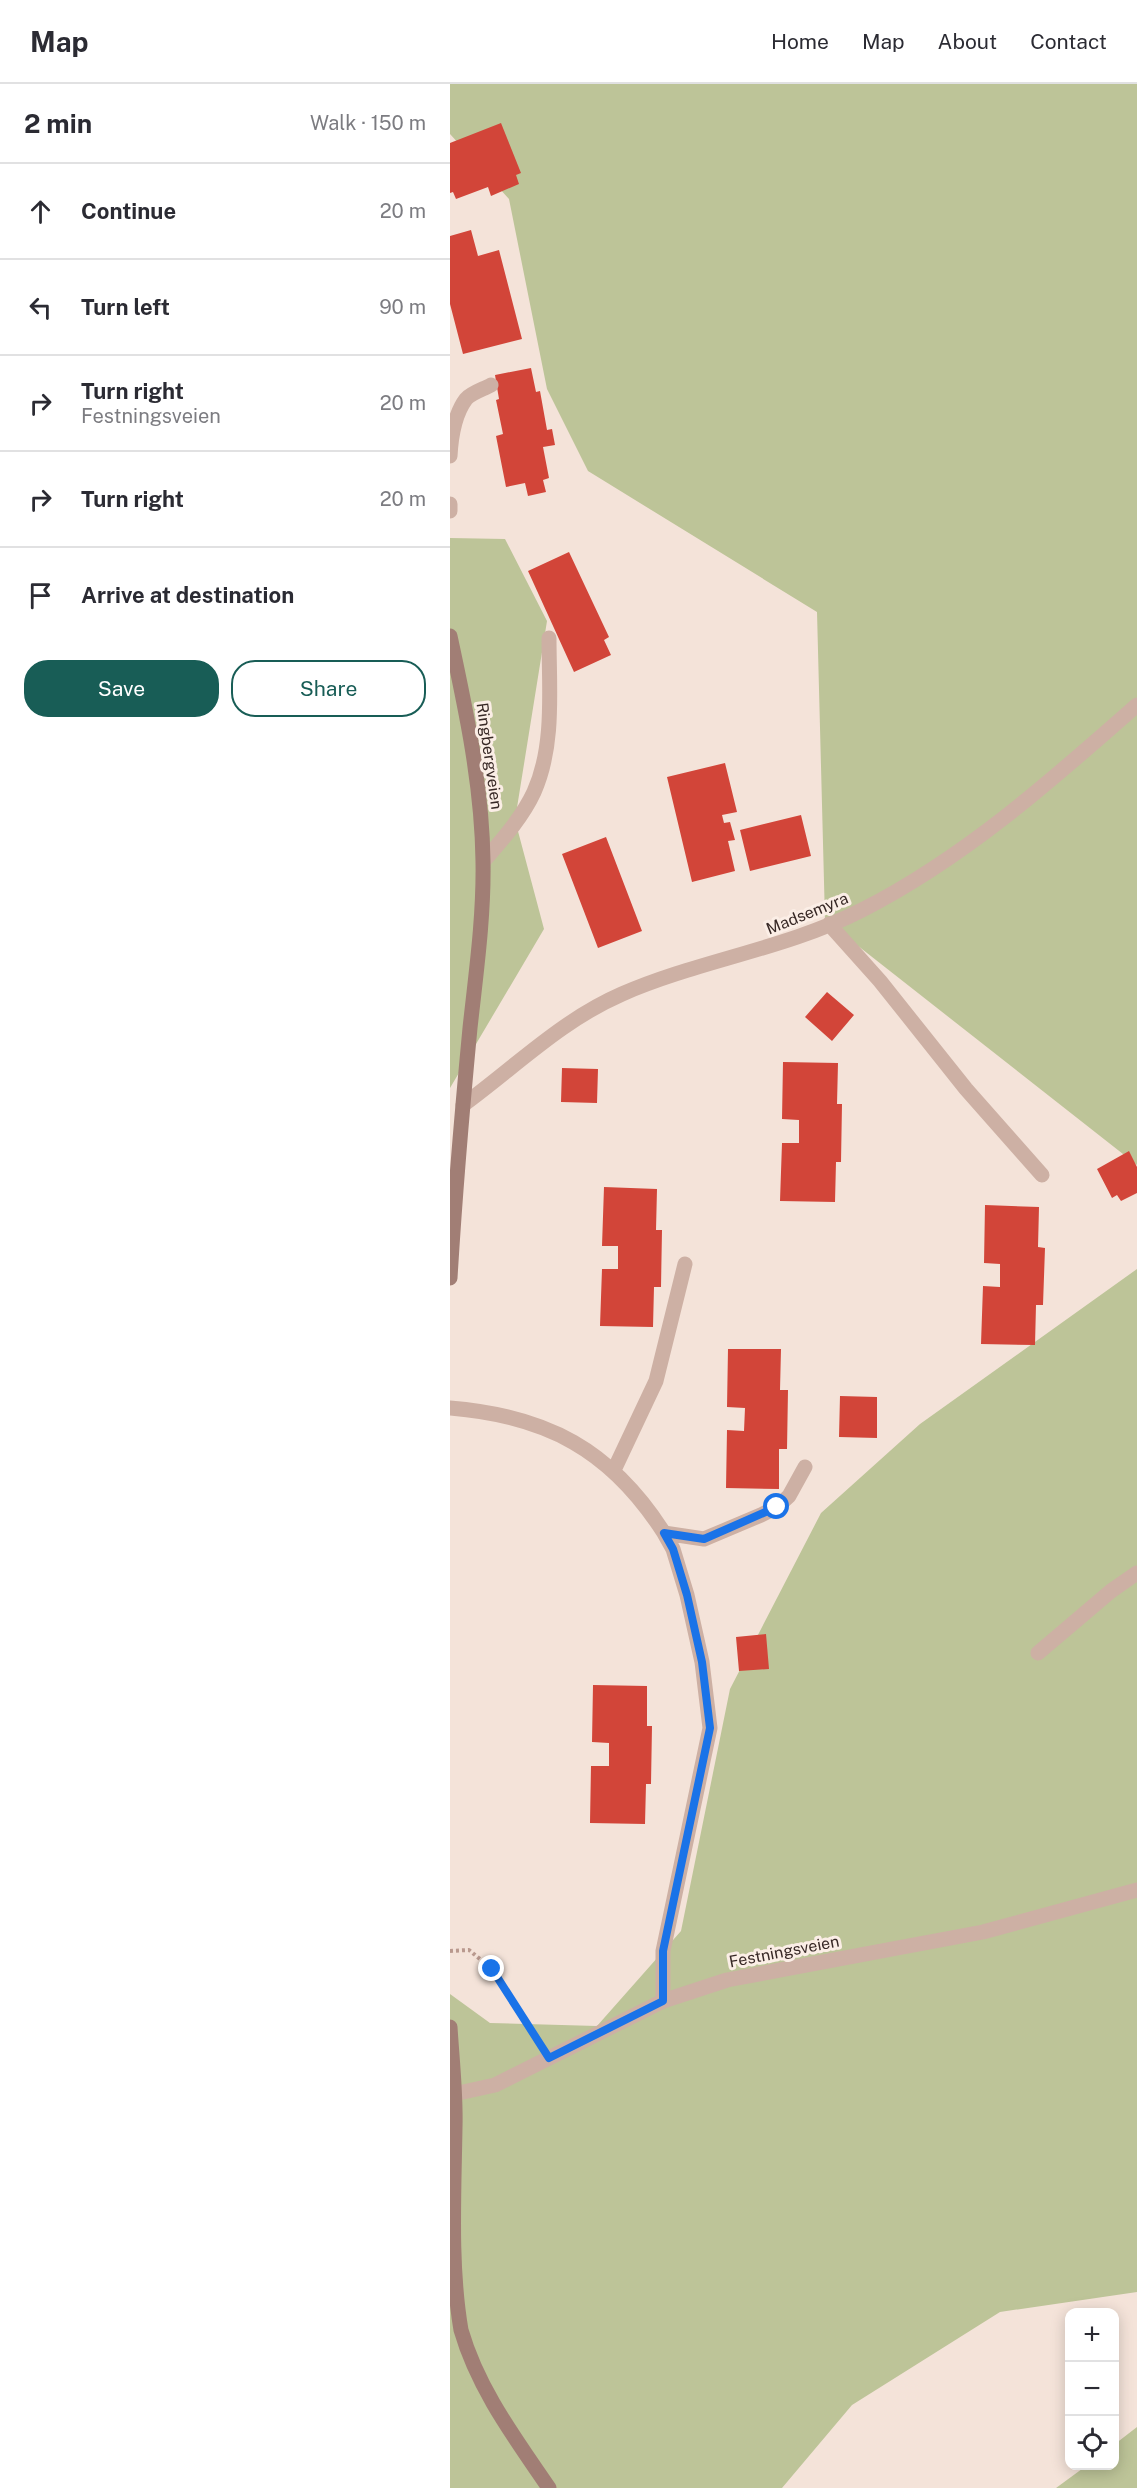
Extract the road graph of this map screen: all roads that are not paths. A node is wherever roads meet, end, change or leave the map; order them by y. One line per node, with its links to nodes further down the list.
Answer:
1 (491, 385): 2 (street)
2 (450, 456)
3 (450, 504): 4 (street)
4 (450, 511)
5 (450, 636): 8 (main road, Ringbergveien)
6 (549, 638): 8 (street)
7 (1137, 705): 9 (street, Madsemyra)
8 (483, 862): 10 (main road, Ringbergveien)
9 (829, 924): 10 (street, Madsemyra); 11 (street)
10 (463, 1105): 13 (main road, Ringbergveien)
11 (1042, 1175)
12 (685, 1264): 16 (street)
13 (450, 1278)
14 (450, 1408): 16 (street)
15 (805, 1467): 17 (street)
16 (614, 1470): 17 (street)
17 (664, 1533): 21 (street)
18 (1137, 1573): 19 (street)
19 (1038, 1653)
20 (1137, 1890): 21 (street, Festningsveien)
21 (663, 2001): 23 (street, Festningsveien)
22 (450, 2027): 23 (main road)
23 (454, 2094): 24 (main road)
24 (549, 2488)

